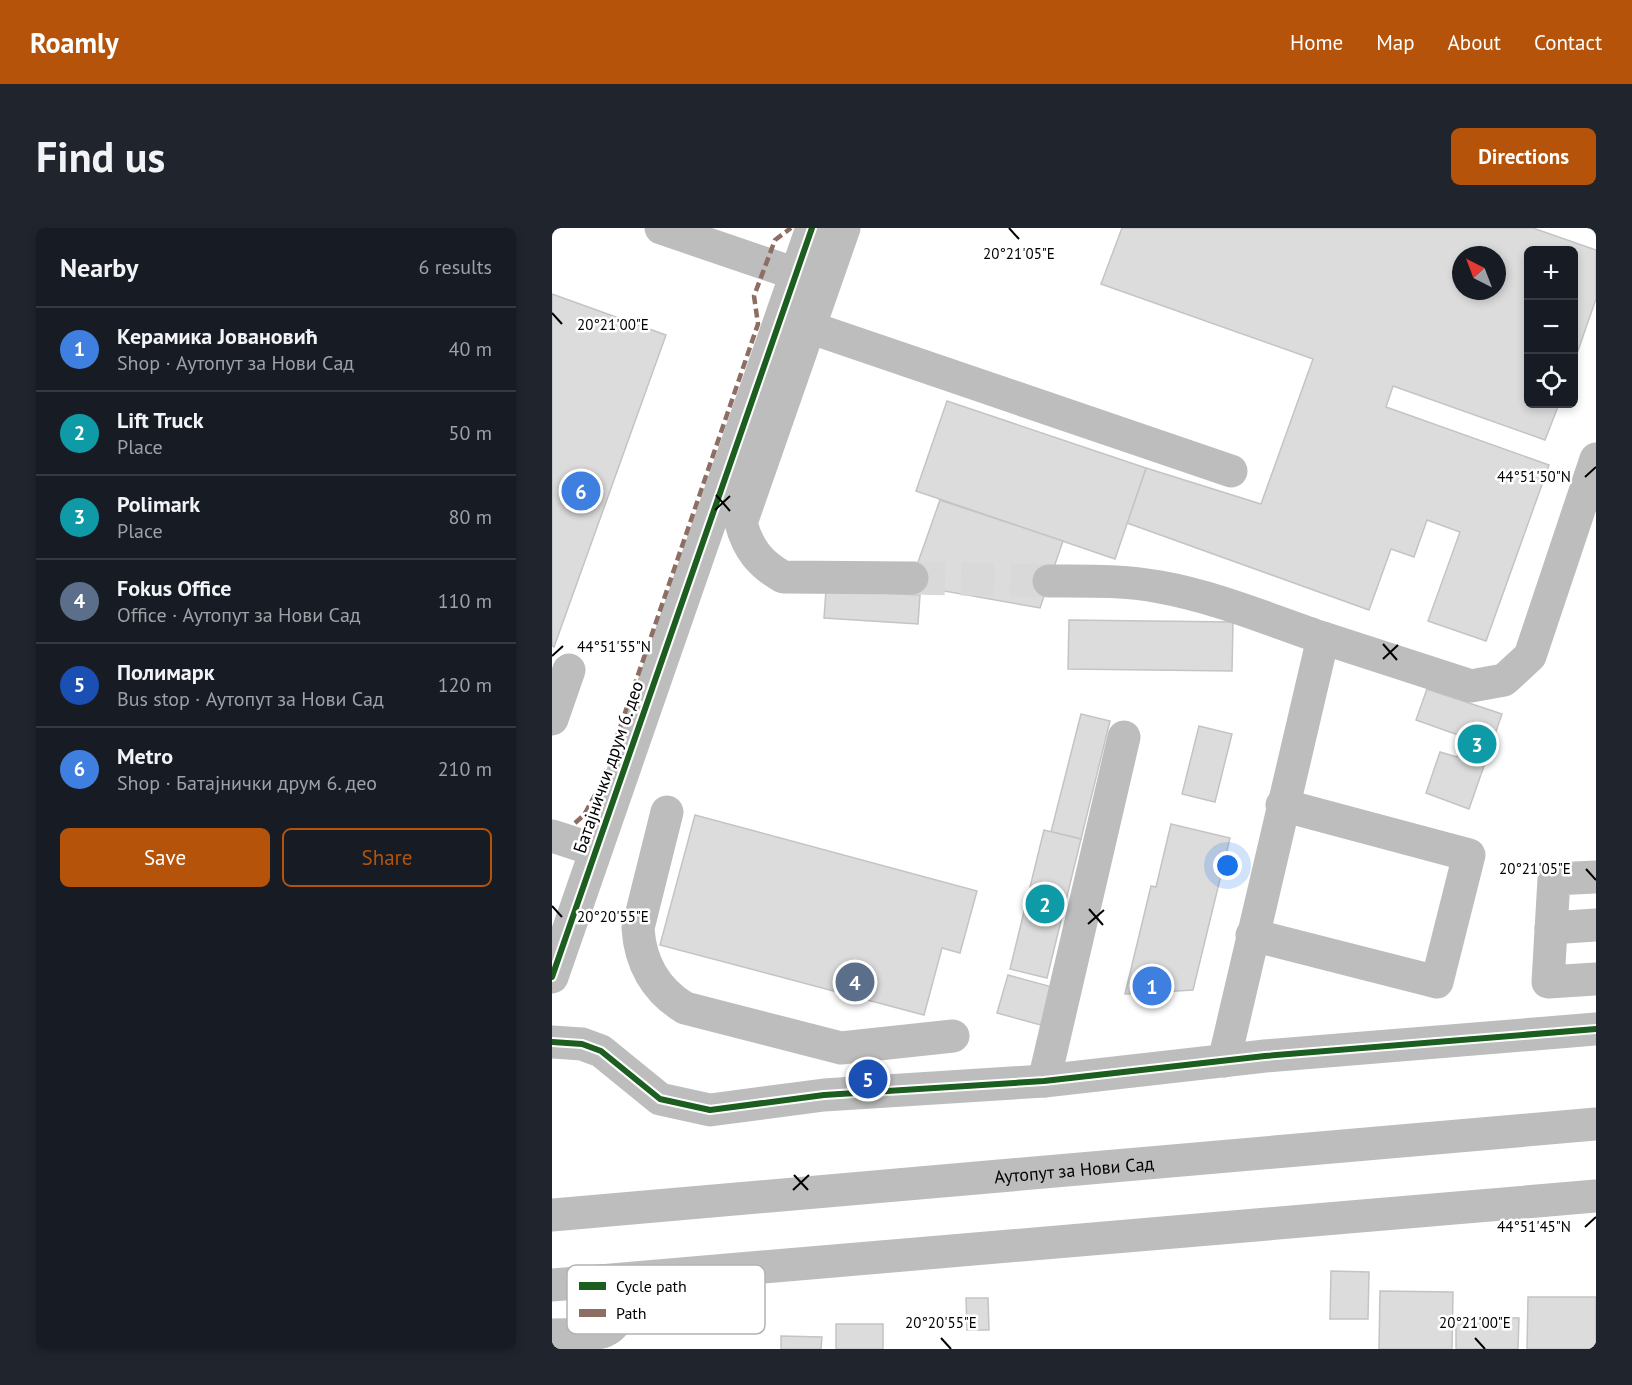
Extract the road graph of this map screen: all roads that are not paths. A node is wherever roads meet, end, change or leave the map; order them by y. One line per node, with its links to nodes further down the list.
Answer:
1 (661, 228): 4 (main road)
2 (812, 228): 4 (main road, Батајнички друм 6. део)
3 (844, 228): 5 (main road)
4 (796, 274): 5 (main road, Батајнички друм 6. део)
5 (795, 322): 7 (main road); 8 (main road); 18 (main road, Батајнички друм 6. део)
6 (1596, 459): 10 (main road)
7 (1231, 471)
8 (912, 578)
9 (1049, 581): 10 (main road)
10 (1323, 638): 14 (main road)
11 (569, 670): 12 (main road)
12 (552, 719)
13 (1124, 737): 30 (main road)
14 (1282, 805): 22 (main road); 22 (main road)
15 (667, 812): 28 (main road)
16 (552, 836): 18 (main road)
17 (552, 858): 18 (main road)
18 (591, 860): 23 (main road, Батајнички друм 6. део)
19 (1596, 876): 21 (main road)
20 (1596, 925): 21 (main road)
21 (1551, 928): 24 (main road)
22 (1252, 935): 29 (main road)
23 (552, 977)
24 (1596, 979)
25 (1596, 1029): 29 (main road)
26 (953, 1036): 28 (main road)
27 (552, 1042): 31 (main road)
28 (840, 1048): 31 (main road)
29 (1224, 1060): 30 (main road)
30 (1044, 1081): 31 (main road)
31 (825, 1095)
32 (1596, 1124): 34 (main road, Аутопут за Нови Сад)
33 (1596, 1196): 35 (main road)
34 (552, 1215)
35 (765, 1267)
36 (567, 1284): 37 (main road)
37 (552, 1285)
38 (598, 1334): 39 (main road)
39 (552, 1335)

